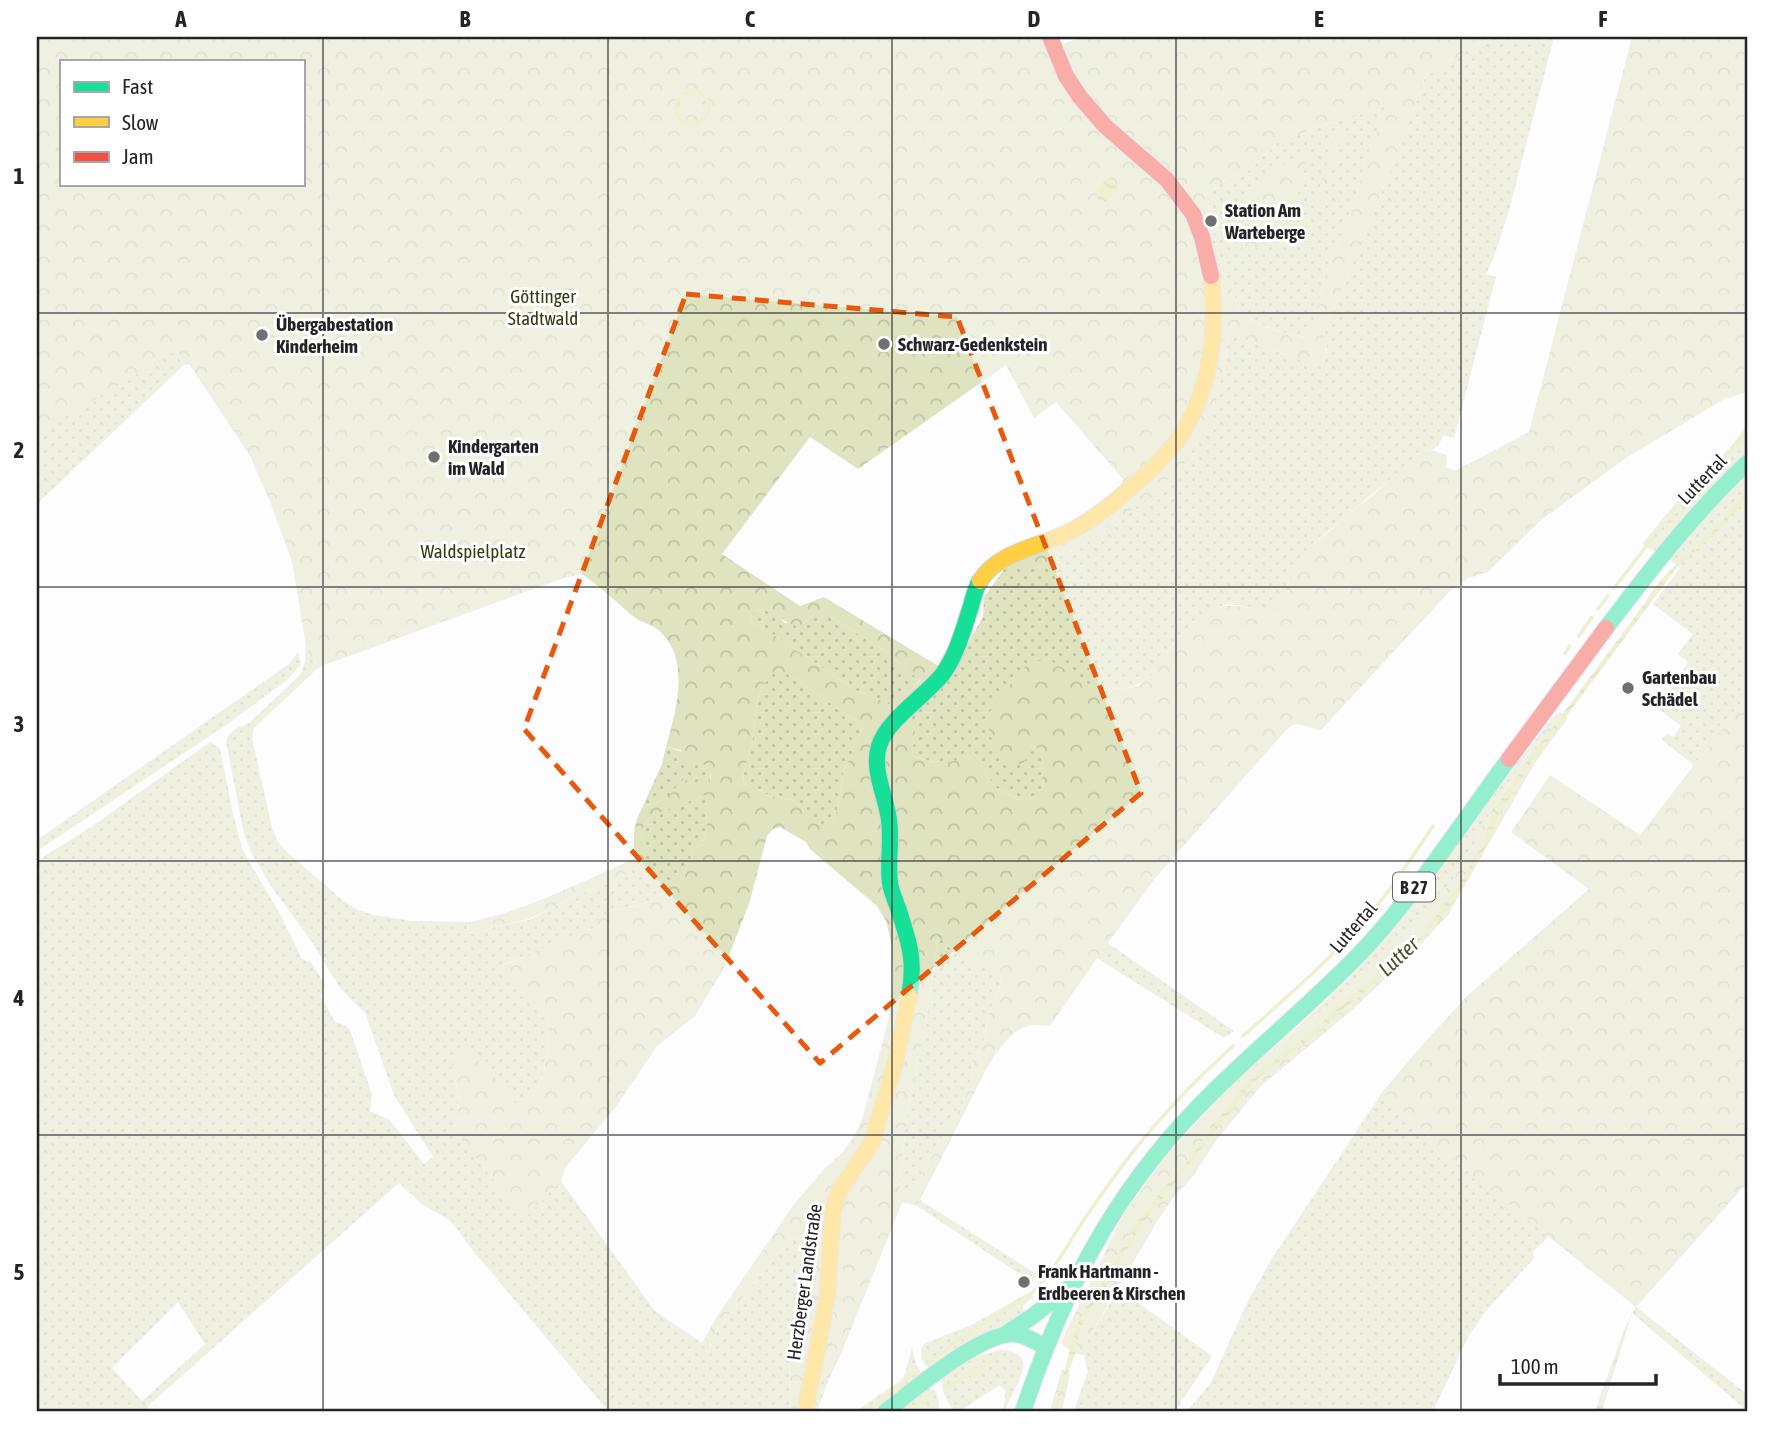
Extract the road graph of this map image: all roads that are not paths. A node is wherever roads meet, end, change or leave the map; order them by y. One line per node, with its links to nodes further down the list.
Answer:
1 (1050, 37): 6 (street, Herzberger Landstraße)
2 (1747, 463): 3 (street, Luttertal / B 27)
3 (1072, 1285): 4 (street); 5 (street, Luttertal / B 27)
4 (999, 1337): 5 (street); 7 (street)
5 (1045, 1347): 8 (street, B 27)
6 (805, 1411)
7 (886, 1411)
8 (1023, 1411)

